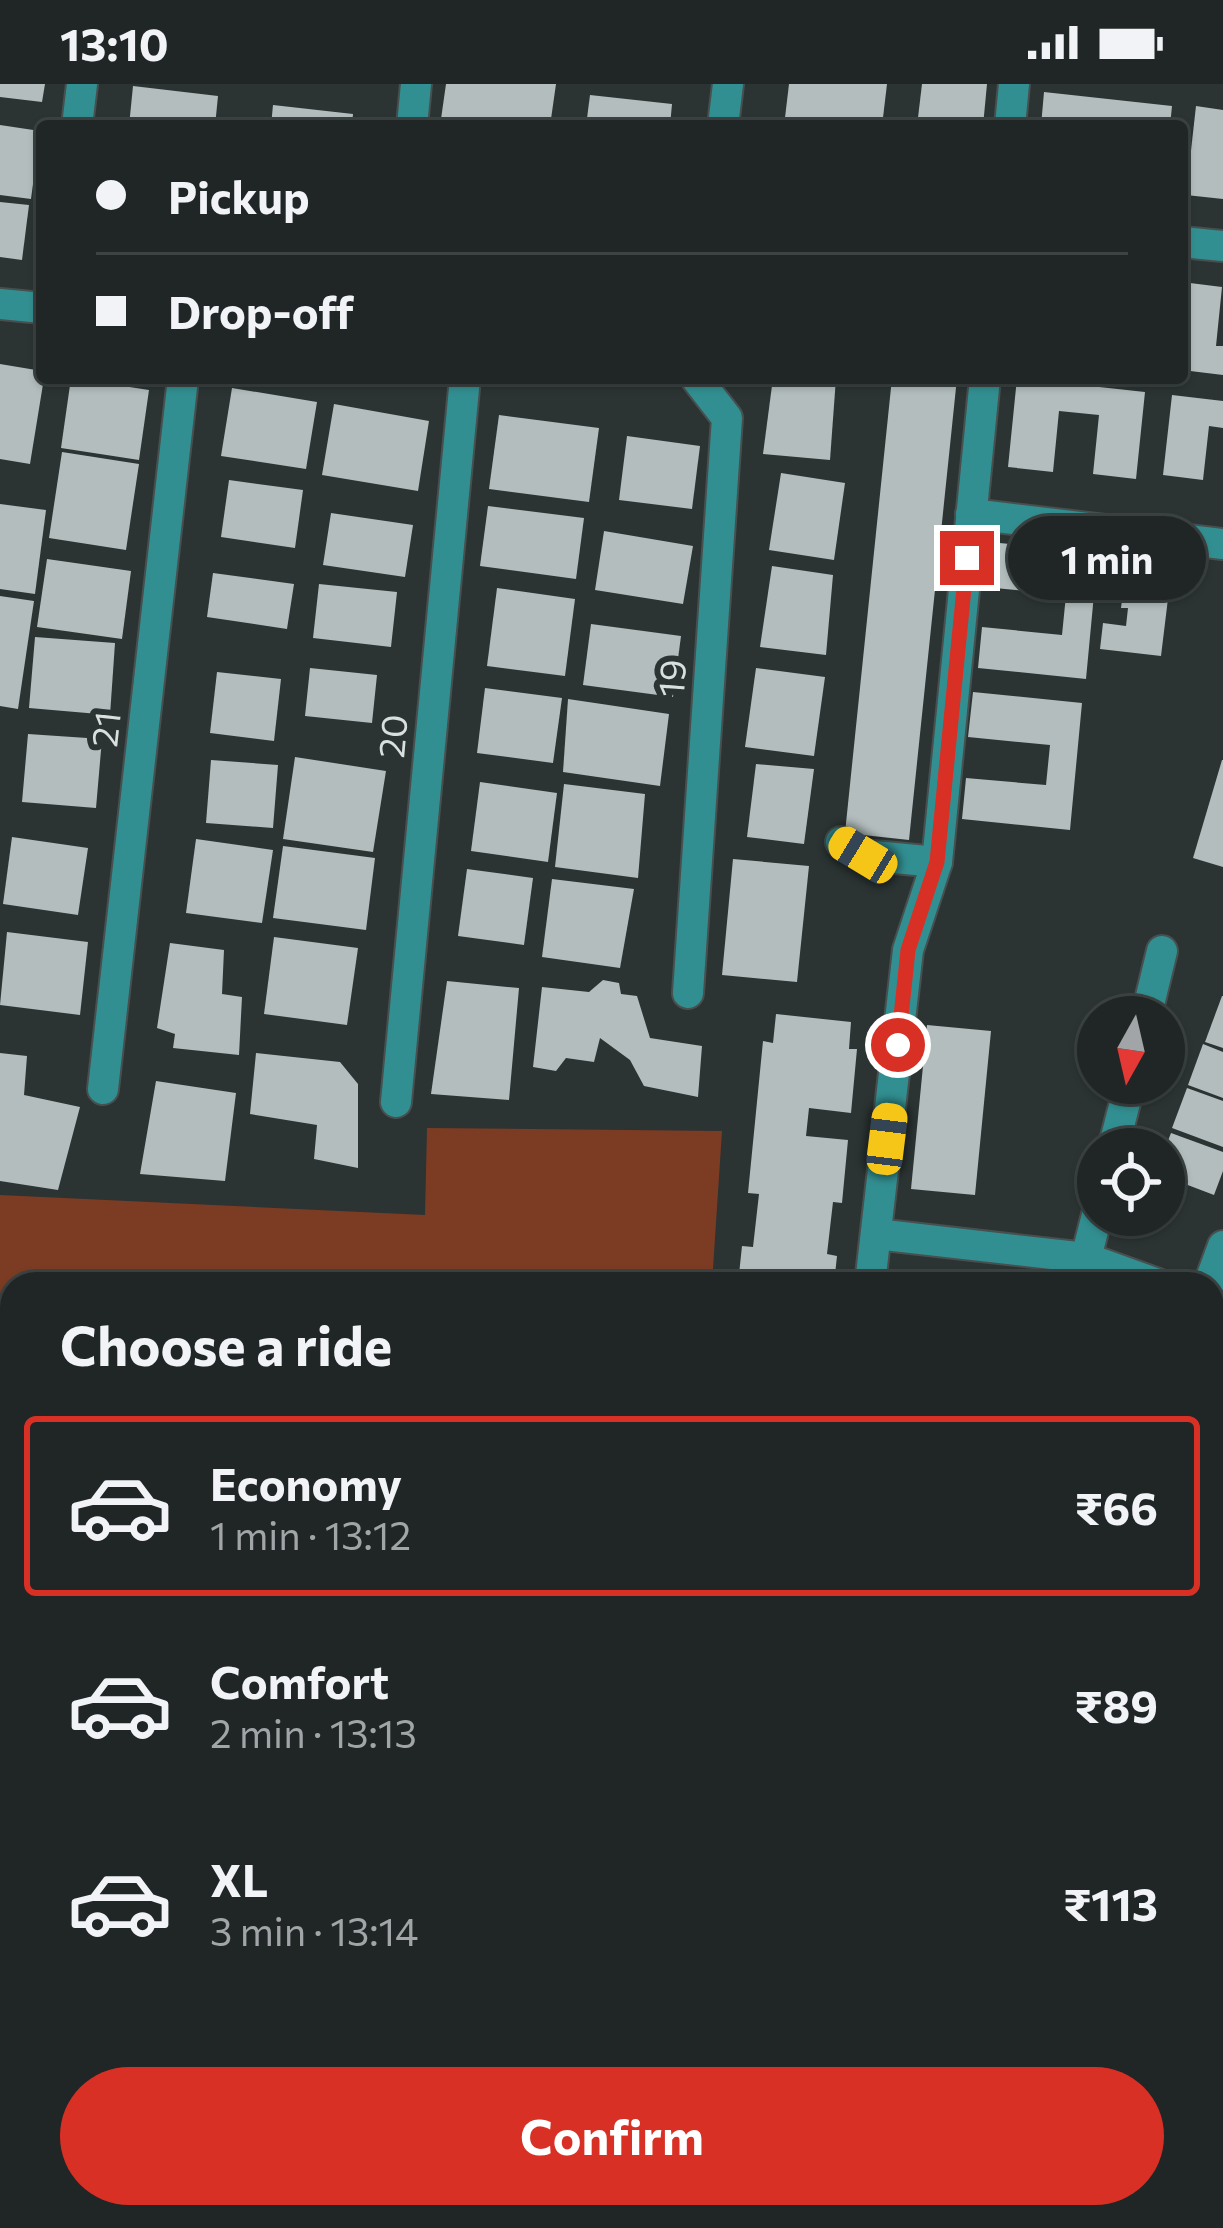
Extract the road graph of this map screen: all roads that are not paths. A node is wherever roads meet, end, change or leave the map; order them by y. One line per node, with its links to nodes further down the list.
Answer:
1 (82, 84): 5 (street)
2 (416, 84): 6 (street)
3 (728, 84): 7 (street)
4 (1014, 84): 8 (street)
5 (77, 120)
6 (413, 120)
7 (724, 120)
8 (1011, 120)
9 (1188, 243): 10 (street)
10 (1223, 246)
11 (0, 304): 12 (street)
12 (36, 307)
13 (182, 384): 24 (street, 21)
14 (464, 384): 25 (street, 20)
15 (702, 384): 22 (street, 19)
16 (984, 384): 17 (street)
17 (971, 514): 18 (street); 20 (street)
18 (1223, 544)
19 (841, 842): 20 (street)
20 (937, 862): 26 (street)
21 (1162, 952): 23 (street)
22 (688, 993)
23 (1151, 996)
24 (103, 1089)
25 (396, 1102)
26 (876, 1234): 28 (street); 29 (street)
27 (1092, 1236): 28 (street)
28 (1086, 1258): 30 (street)
29 (871, 1272)
30 (1125, 1272)

